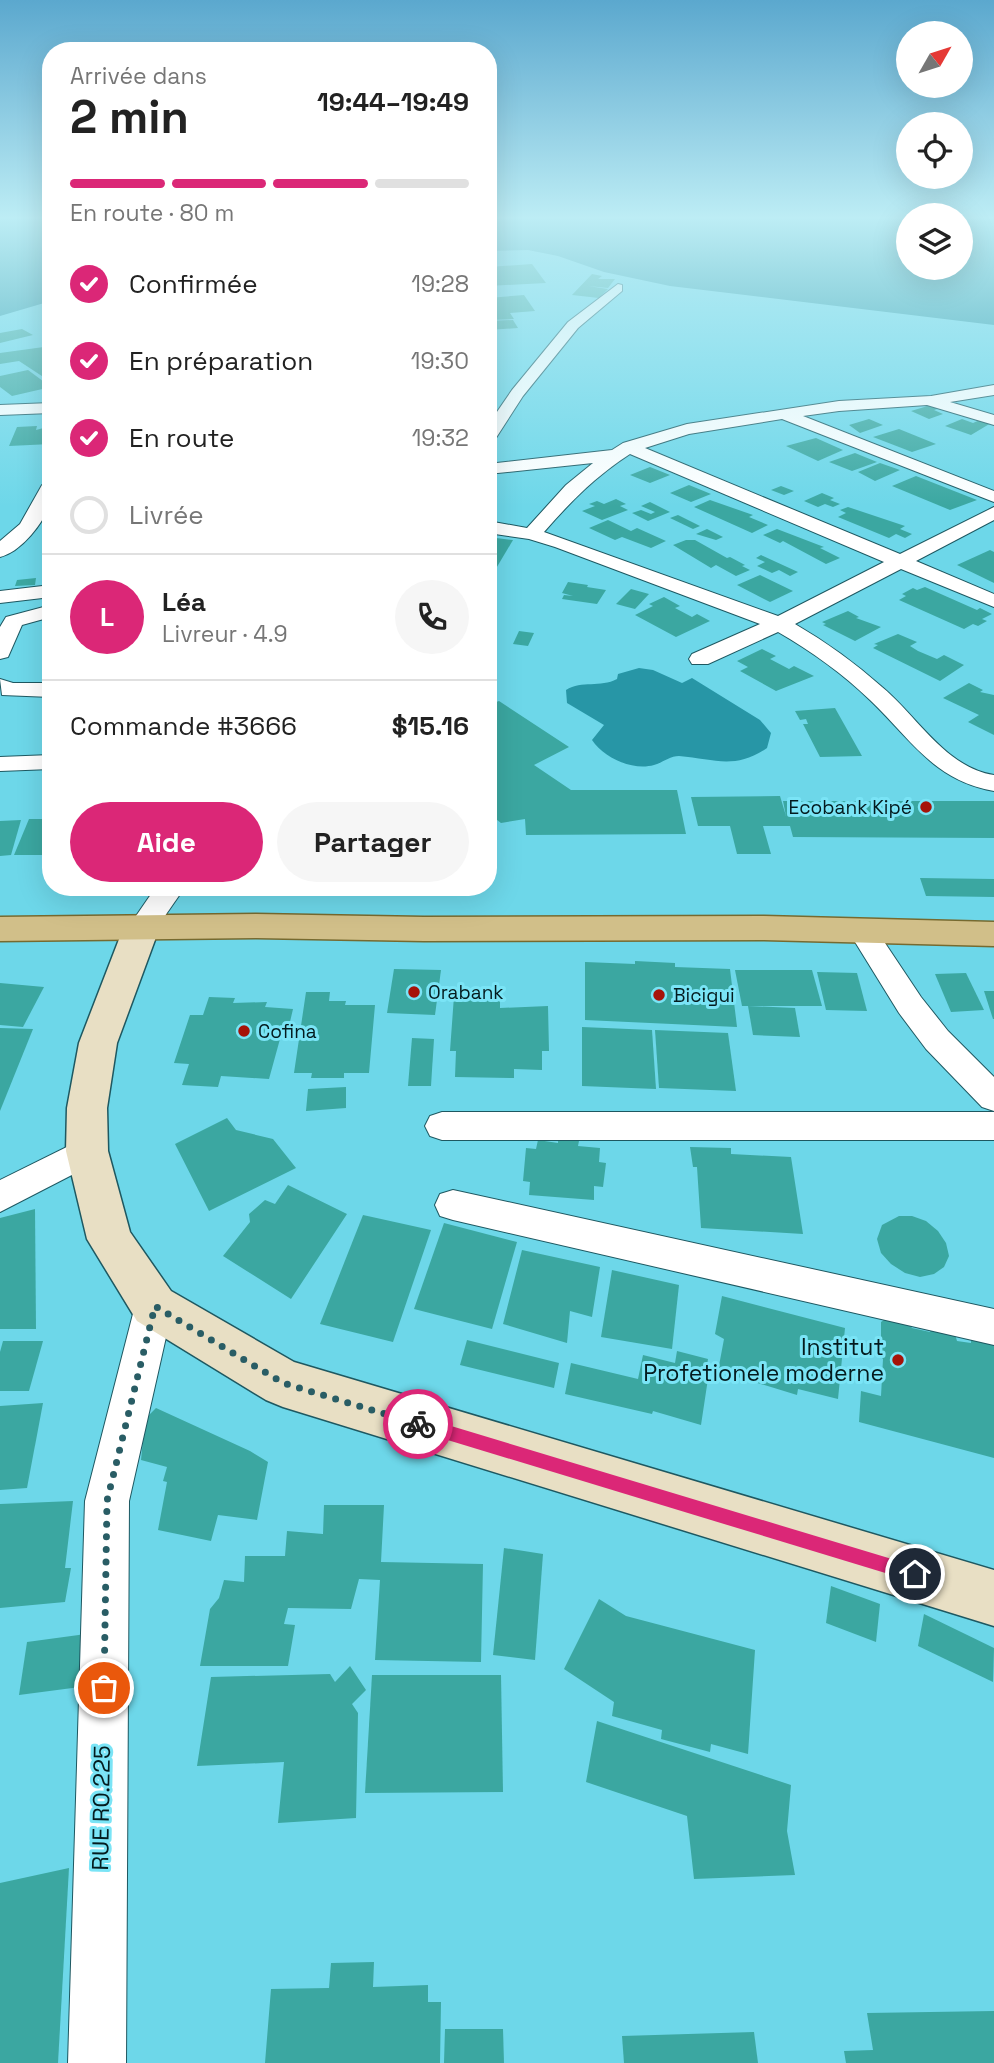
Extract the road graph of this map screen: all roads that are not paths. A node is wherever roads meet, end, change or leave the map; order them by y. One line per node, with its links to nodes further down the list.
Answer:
1 (585, 315): 8 (street)
2 (994, 390): 3 (street)
3 (928, 400): 6 (street); 7 (street)
4 (42, 408): 5 (street)
5 (0, 410)
6 (783, 415): 9 (street); 11 (street)
7 (994, 420)
8 (497, 422)
9 (623, 451): 10 (street); 15 (street); 17 (street)
10 (497, 468)
11 (994, 497)
12 (42, 501): 16 (street)
13 (994, 513): 17 (street)
14 (497, 528): 15 (street)
15 (532, 534): 22 (street)
16 (0, 551)
17 (899, 563): 20 (street); 22 (street)
18 (42, 592): 19 (street)
19 (0, 597)
20 (994, 601)
21 (42, 613): 23 (street)
22 (779, 624): 24 (street); 29 (street)
23 (0, 652)
24 (700, 659)
25 (0, 686): 26 (street)
26 (42, 690)
27 (42, 762): 28 (street)
28 (0, 764)
29 (994, 783)
30 (165, 896): 32 (street)
31 (0, 929): 32 (main road)
32 (141, 929): 33 (main road); 38 (main road)
33 (861, 929): 34 (main road); 35 (street)
34 (994, 933)
35 (994, 1098)
36 (442, 1126): 37 (street)
37 (994, 1126)
38 (87, 1151): 39 (street); 41 (main road)
39 (0, 1197)
40 (453, 1205): 42 (street)
41 (155, 1306): 43 (main road); 44 (street, RUE RO.225)
42 (994, 1327)
43 (994, 1598)
44 (97, 2063)

